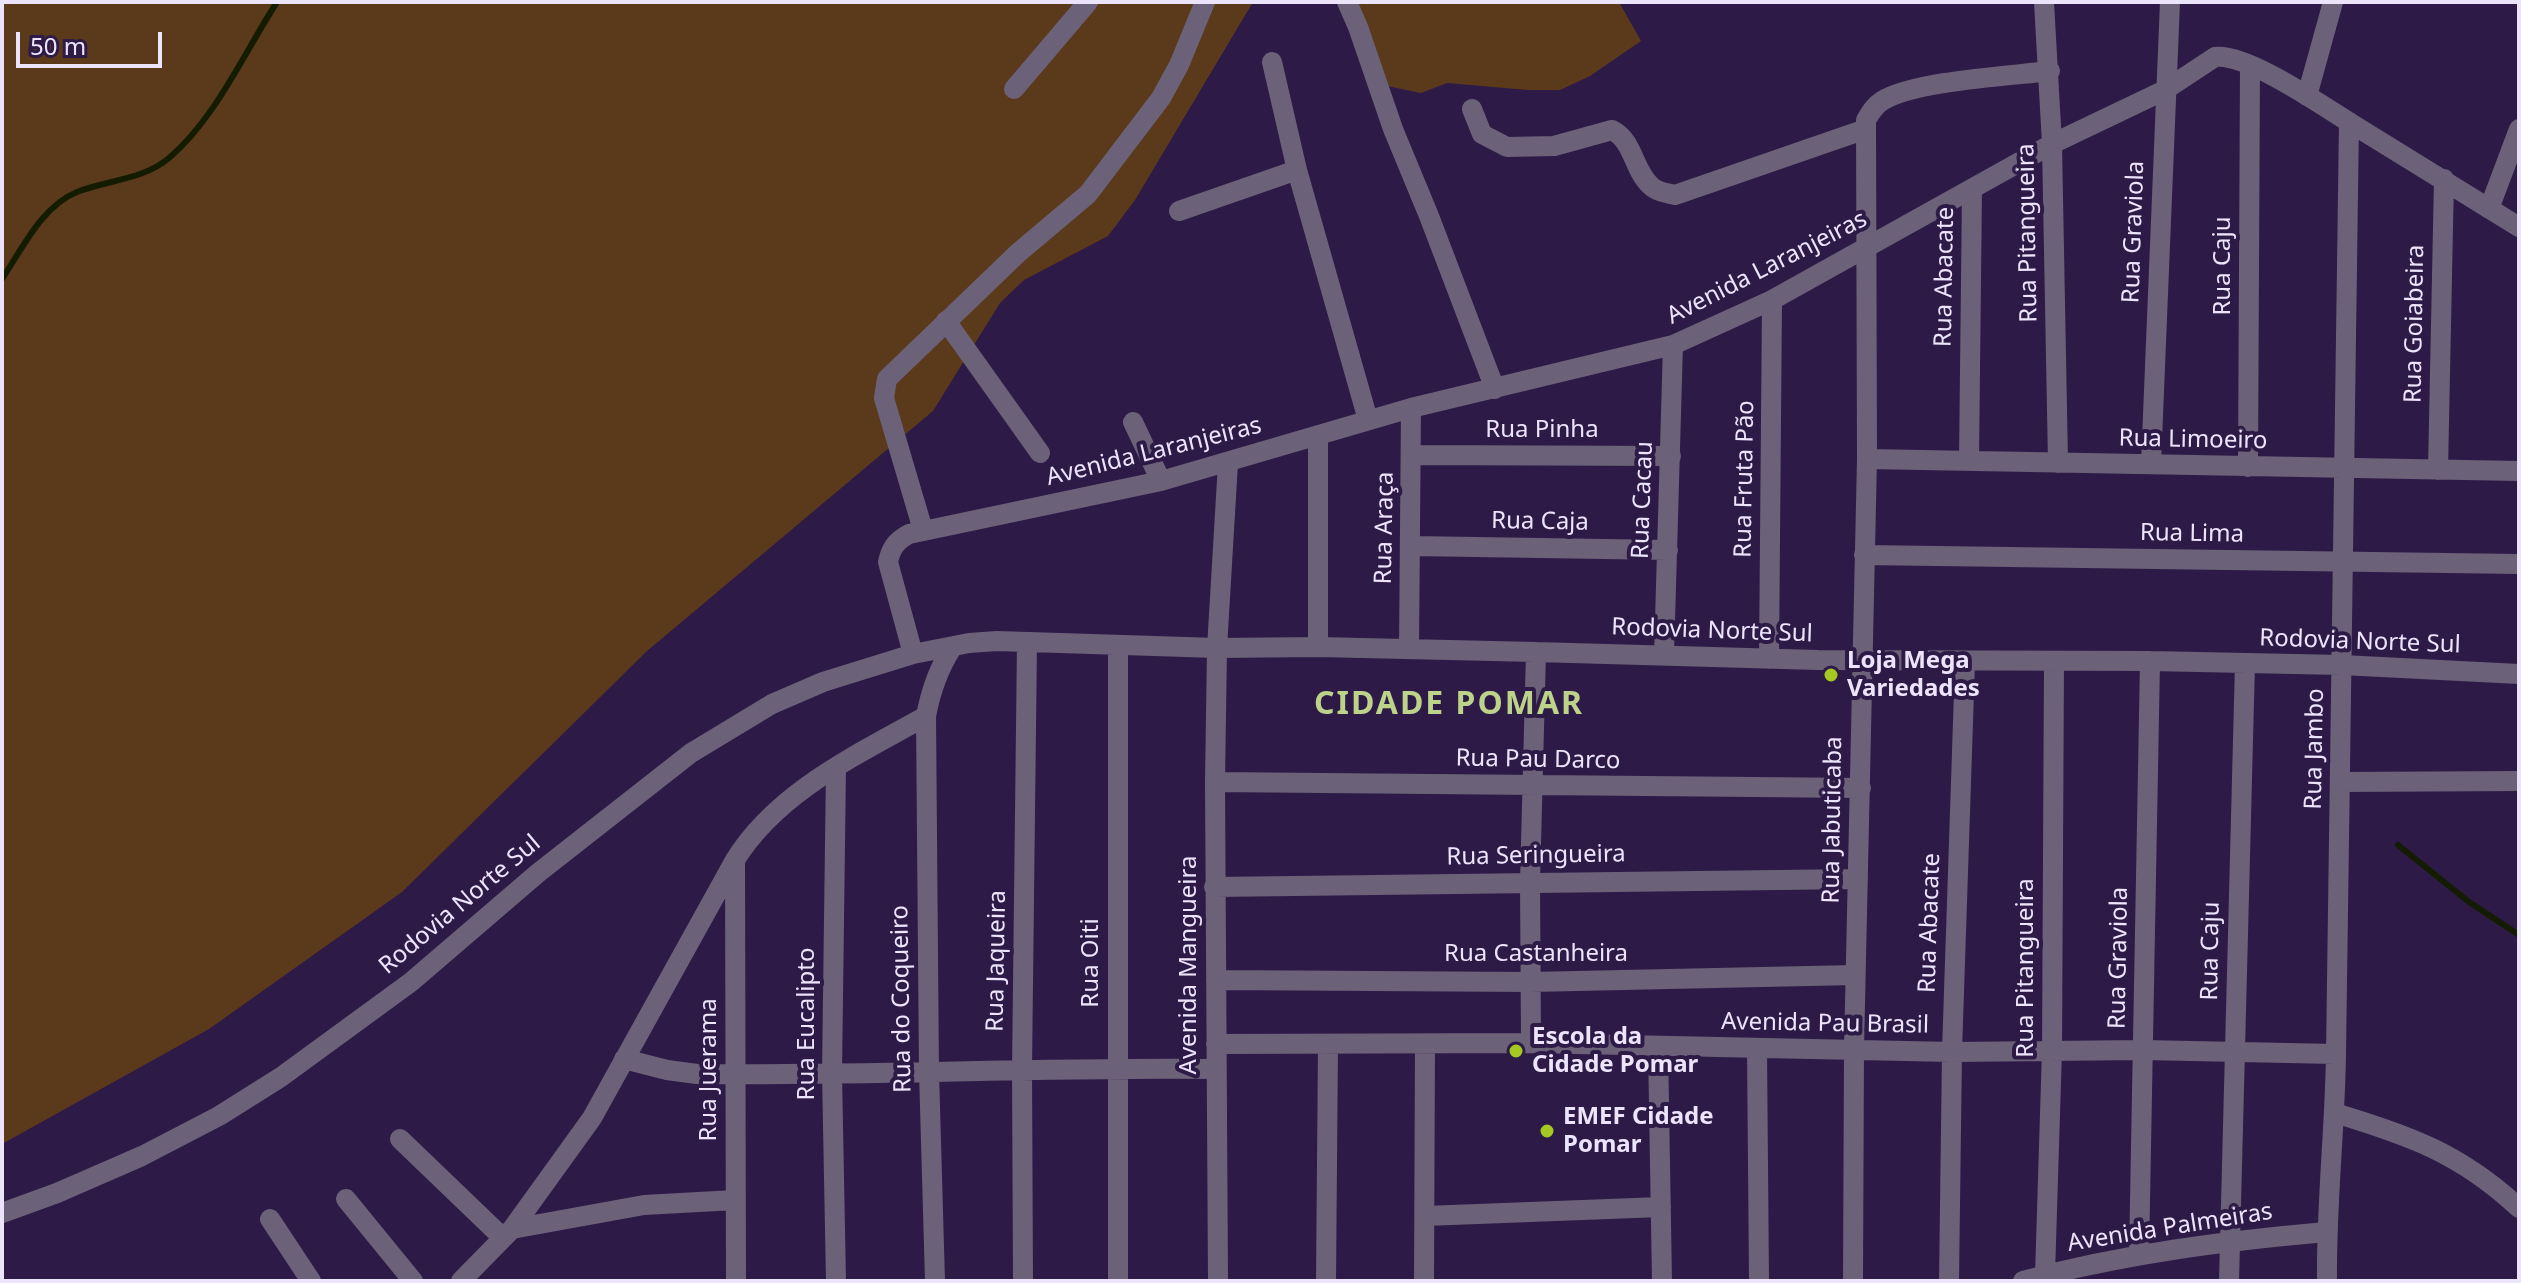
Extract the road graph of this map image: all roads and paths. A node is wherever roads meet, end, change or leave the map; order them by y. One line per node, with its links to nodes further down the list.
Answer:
1 (1088, 2): 10 (street)
2 (1205, 2): 26 (street)
3 (1347, 2): 28 (street)
4 (2044, 2): 9 (street, Rua Pitangueira)
5 (2170, 2): 11 (street, Rua Graviola)
6 (2333, 2): 12 (street)
7 (1272, 62): 18 (street)
8 (2250, 66): 11 (street, Avenida Laranjeiras); 12 (street, Avenida Laranjeiras); 41 (street, Rua Caju)
9 (2050, 71): 15 (street); 17 (street, Rua Pitangueira)
10 (1014, 89)
11 (2165, 90): 17 (street, Avenida Laranjeiras); 40 (street, Rua Graviola)
12 (2307, 96): 14 (street, Avenida Laranjeiras)
13 (1472, 109): 15 (street)
14 (2349, 122): 19 (street, Avenida Laranjeiras); 42 (street, Rua Jambo)
15 (1866, 125): 24 (street, Rua Jabuticaba)
16 (2519, 129): 21 (street)
17 (2052, 144): 20 (street, Avenida Laranjeiras); 39 (street, Rua Pitangueira)
18 (1297, 170): 22 (street); 30 (street)
19 (2444, 179): 21 (street, Avenida Laranjeiras); 43 (street, Rua Goiabeira)
20 (1972, 190): 24 (street, Avenida Laranjeiras); 37 (street, Rua Abacate)
21 (2489, 209): 23 (street, Avenida Laranjeiras)
22 (1179, 211)
23 (2519, 227)
24 (1867, 248): 25 (street, Avenida Laranjeiras); 36 (street, Rua Jabuticaba)
25 (1772, 300): 27 (street, Avenida Laranjeiras); 61 (street, Rua Fruta Pão)
26 (946, 321): 33 (street); 46 (street)
27 (1673, 345): 28 (street, Avenida Laranjeiras); 35 (street, Rua Cacau)
28 (1495, 389): 29 (street, Avenida Laranjeiras)
29 (1411, 408): 30 (street, Avenida Laranjeiras); 34 (street, Rua Araça)
30 (1368, 420): 32 (street, Avenida Laranjeiras)
31 (1133, 422): 45 (street)
32 (1318, 435): 38 (street, Avenida Laranjeiras); 54 (street)
33 (1040, 453)
34 (1412, 455): 35 (street, Rua Pinha); 47 (street, Rua Araça)
35 (1671, 456): 48 (street, Rua Cacau)
36 (1867, 459): 37 (street, Rua Limoeiro); 49 (street, Rua Jabuticaba)
37 (1969, 461): 39 (street, Rua Limoeiro)
38 (1228, 463): 45 (street, Avenida Laranjeiras); 56 (street, Avenida Mangueira)
39 (2058, 463): 40 (street, Rua Limoeiro)
40 (2151, 464): 41 (street, Rua Limoeiro)
41 (2248, 467): 42 (street, Rua Limoeiro)
42 (2344, 469): 43 (street, Rua Limoeiro); 50 (street, Rua Jambo)
43 (2438, 470): 44 (street, Rua Limoeiro)
44 (2519, 471)
45 (1161, 481): 46 (street, Avenida Laranjeiras)
46 (923, 530): 59 (street, Avenida Laranjeiras)
47 (1411, 546): 48 (street, Rua Caja); 57 (street, Rua Araça)
48 (1668, 550): 60 (street, Rua Cacau)
49 (1864, 555): 50 (street, Rua Lima); 62 (street, Rua Jabuticaba)
50 (2344, 562): 51 (street, Rua Lima); 67 (street, Rua Jambo)
51 (2519, 564)
52 (1027, 642): 53 (street, Rodovia Norte Sul); 55 (street, Rodovia Norte Sul); 97 (street, Rua Jaqueira)
53 (1118, 645): 56 (street, Rodovia Norte Sul); 96 (street, Rua Oiti)
54 (1318, 647): 56 (street, Rodovia Norte Sul); 57 (street, Rodovia Norte Sul)
55 (952, 648): 59 (street, Rodovia Norte Sul); 69 (street)
56 (1217, 648): 72 (street, Avenida Mangueira)
57 (1409, 649): 58 (street, Rodovia Norte Sul)
58 (1536, 652): 60 (street, Rodovia Norte Sul); 74 (street)
59 (913, 654): 108 (street, Rodovia Norte Sul)
60 (1664, 655): 61 (street, Rodovia Norte Sul)
61 (1769, 659): 62 (street, Rodovia Norte Sul)
62 (1863, 661): 65 (street, Rodovia Norte Sul); 75 (street, Rua Jabuticaba)
63 (2054, 661): 64 (street, Rodovia Norte Sul); 65 (street, Rodovia Norte Sul); 90 (street, Rua Pitangueira)
64 (2150, 661): 66 (street, Rodovia Norte Sul); 91 (street, Rua Graviola)
65 (1965, 662): 92 (street, Rua Abacate)
66 (2245, 663): 67 (street, Rodovia Norte Sul); 93 (street, Rua Caju)
67 (2342, 665): 68 (street, Rodovia Norte Sul); 73 (street, Rua Jambo)
68 (2519, 674)
69 (926, 716): 70 (street); 99 (street, Rua do Coqueiro)
70 (836, 767): 76 (street); 100 (street, Rua Eucalipto)
71 (2519, 781): 73 (street)
72 (1215, 782): 74 (street, Rua Pau Darco); 79 (street, Avenida Mangueira)
73 (2341, 782): 94 (street, Rua Jambo)
74 (1532, 786): 75 (street, Rua Pau Darco); 78 (street)
75 (1861, 788): 77 (street, Rua Jabuticaba)
76 (735, 860): 95 (street); 101 (street, Rua Juerama)
77 (1858, 879): 78 (street, Rua Seringueira); 80 (street, Rua Jabuticaba)
78 (1530, 882): 79 (street, Rua Seringueira); 82 (street)
79 (1214, 887): 81 (street, Avenida Mangueira)
80 (1855, 975): 82 (street, Rua Castanheira); 89 (street, Rua Jabuticaba)
81 (1216, 980): 82 (street, Rua Castanheira); 84 (street, Avenida Mangueira)
82 (1530, 982): 83 (street)
83 (1531, 1043): 85 (street, Avenida Pau Brasil); 87 (street, Avenida Pau Brasil)
84 (1216, 1044): 86 (street, Avenida Pau Brasil); 98 (street, Avenida Mangueira)
85 (1425, 1044): 86 (street, Avenida Pau Brasil); 109 (street)
86 (1328, 1045): 125 (street)
87 (1658, 1046): 88 (street, Avenida Pau Brasil); 106 (street)
88 (1757, 1049): 89 (street, Avenida Pau Brasil); 128 (street)
89 (1854, 1049): 92 (street, Avenida Pau Brasil); 129 (street, Rua Jabuticaba)
90 (2052, 1050): 91 (street, Avenida Pau Brasil); 92 (street, Avenida Pau Brasil); 115 (street, Rua Pitangueira)
91 (2143, 1050): 93 (street, Avenida Pau Brasil); 114 (street, Rua Graviola)
92 (1952, 1052): 130 (street, Rua Abacate)
93 (2235, 1053): 94 (street, Avenida Pau Brasil); 113 (street, Rua Caju)
94 (2336, 1054): 102 (street, Rua Jambo)
95 (624, 1059): 101 (street); 112 (street)
96 (1116, 1068): 97 (street); 98 (street); 123 (street, Rua Oiti)
97 (1022, 1069): 99 (street); 122 (street, Rua Jaqueira)
98 (1216, 1069): 124 (street, Avenida Mangueira)
99 (929, 1072): 100 (street); 121 (street, Rua do Coqueiro)
100 (832, 1073): 101 (street); 120 (street, Rua Eucalipto)
101 (735, 1074): 105 (street, Rua Juerama)
102 (2335, 1113): 107 (street); 111 (street, Rua Jambo)
103 (400, 1139): 112 (street)
104 (346, 1199): 117 (street)
105 (735, 1200): 112 (street); 119 (street, Rua Juerama)
106 (1661, 1207): 109 (street); 127 (street)
107 (2519, 1208)
108 (2, 1213)
109 (1425, 1216): 126 (street)
110 (270, 1219): 116 (street)
111 (2326, 1232): 113 (street, Avenida Palmeiras); 133 (street, Rua Jambo)
112 (508, 1234): 118 (street)
113 (2229, 1240): 114 (street, Avenida Palmeiras); 132 (street, Rua Caju)
114 (2139, 1255): 115 (street, Avenida Palmeiras)
115 (2045, 1275): 131 (street, Avenida Palmeiras)
116 (311, 1281)
117 (413, 1281)
118 (461, 1281)
119 (736, 1281)
120 (836, 1281)
121 (935, 1281)
122 (1023, 1281)
123 (1118, 1281)
124 (1218, 1281)
125 (1326, 1281)
126 (1424, 1281)
127 (1662, 1281)
128 (1759, 1281)
129 (1853, 1281)
130 (1949, 1281)
131 (2023, 1281)
132 (2229, 1281)
133 (2327, 1281)

